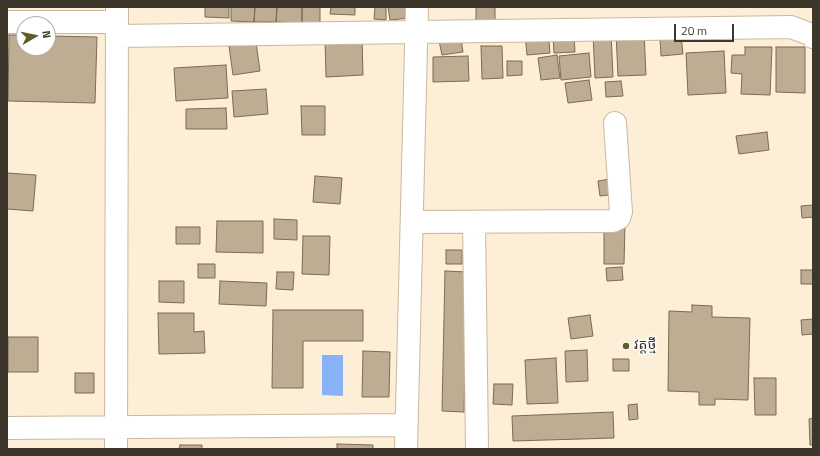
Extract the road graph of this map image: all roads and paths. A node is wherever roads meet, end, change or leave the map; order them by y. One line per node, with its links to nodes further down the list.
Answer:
1 (417, 7): 4 (street)
2 (7, 22): 3 (street)
3 (117, 22): 4 (street); 10 (street)
4 (417, 32): 5 (street); 7 (street)
5 (813, 37)
6 (615, 123): 8 (street)
7 (412, 222): 8 (street); 9 (street)
8 (474, 222): 14 (street)
9 (406, 425): 10 (street); 13 (street)
10 (116, 427): 11 (street); 12 (street)
11 (7, 428)
12 (116, 449)
13 (406, 449)
14 (476, 449)

